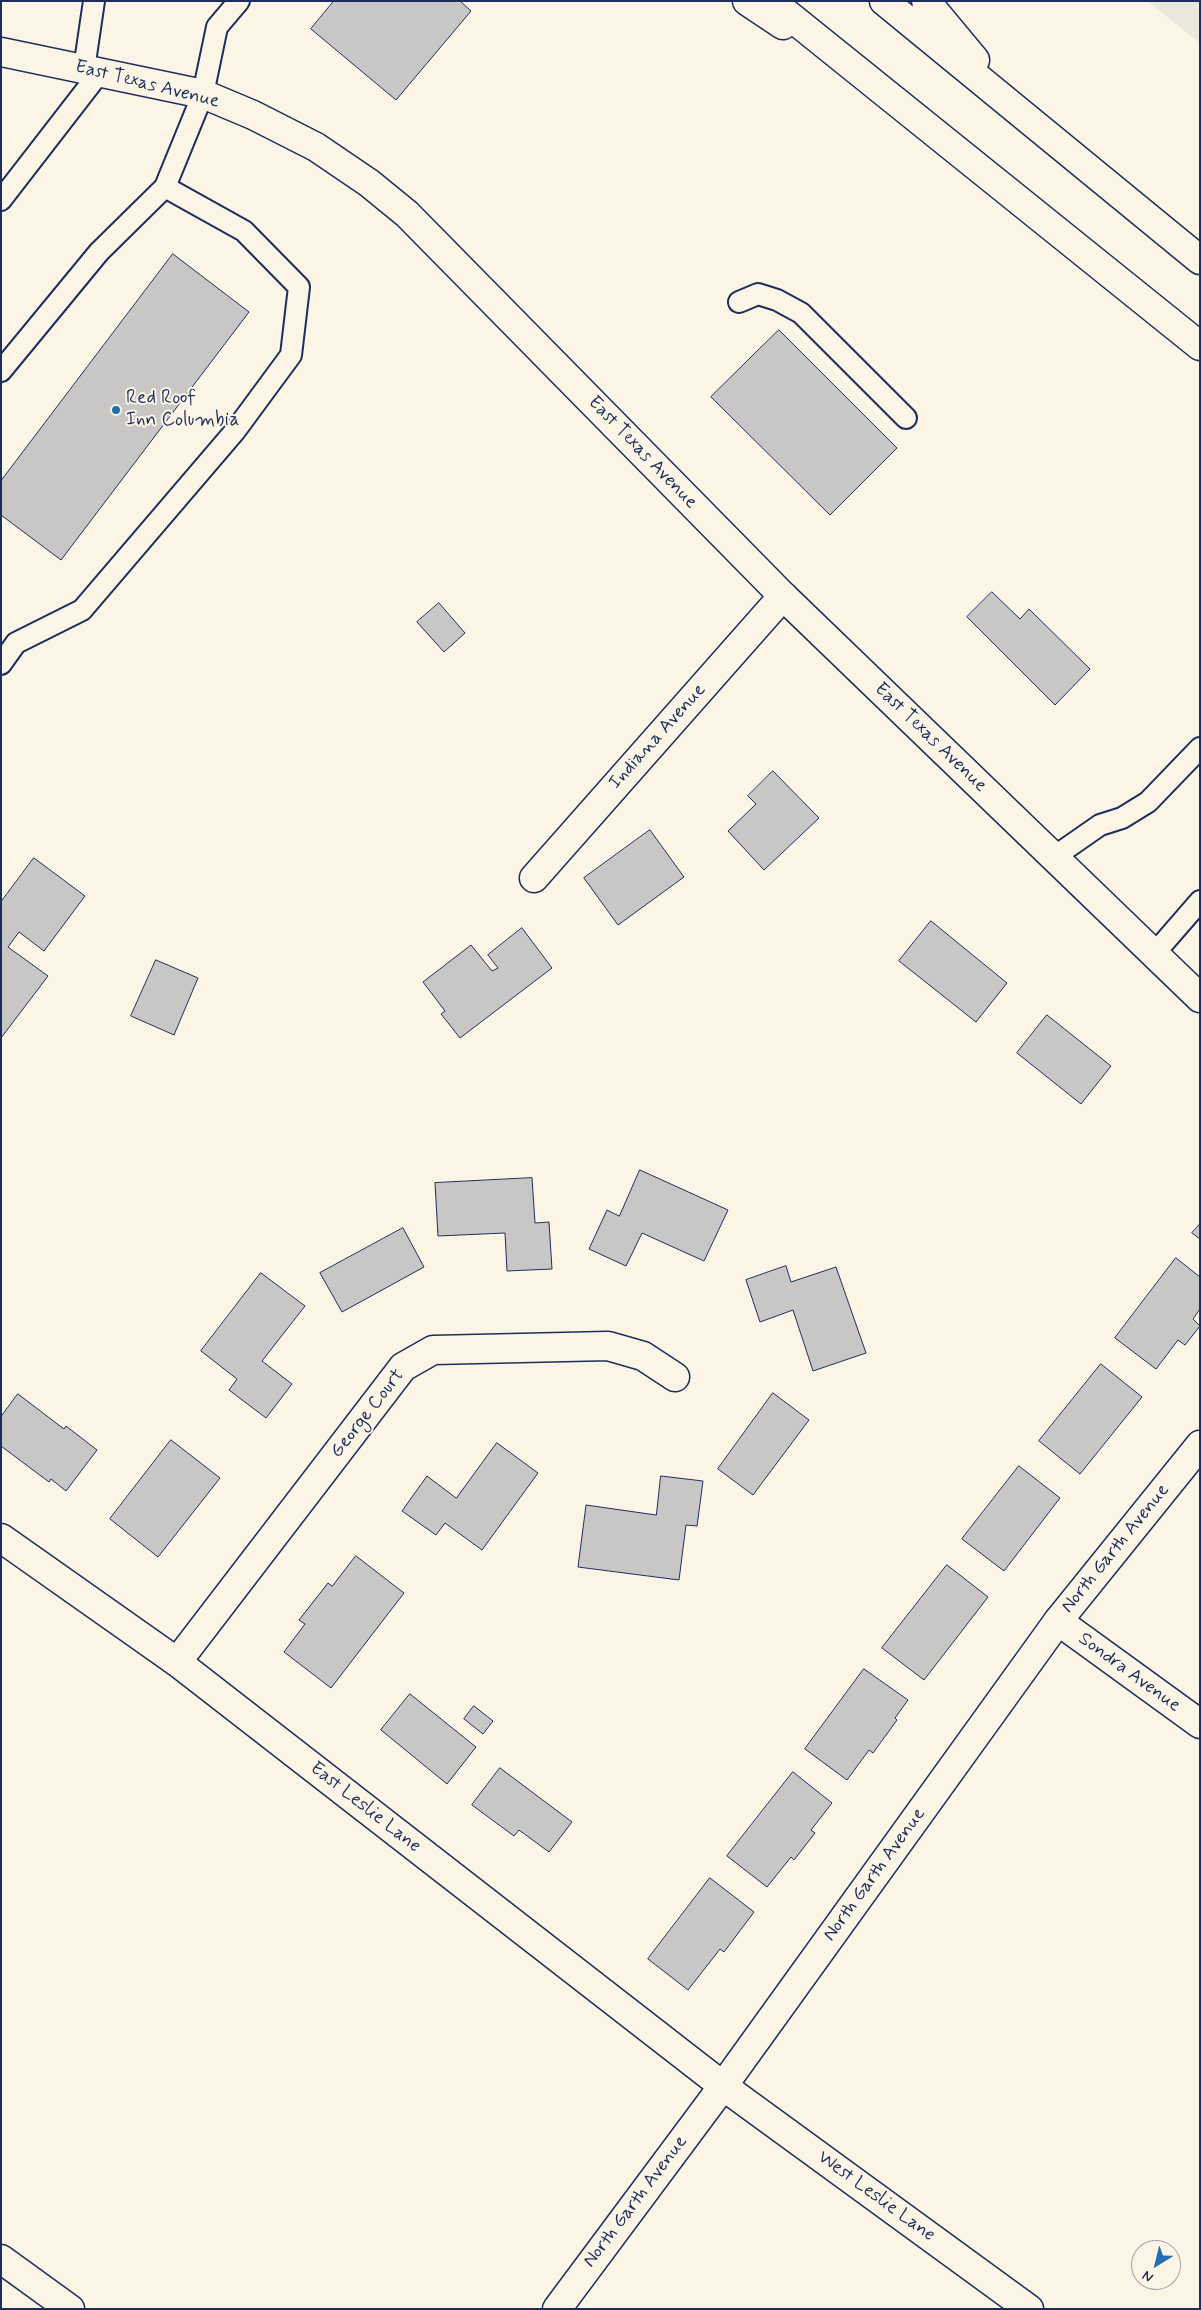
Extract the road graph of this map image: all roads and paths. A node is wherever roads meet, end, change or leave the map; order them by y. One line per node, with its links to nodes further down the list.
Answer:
1 (94, 1): 8 (lane)
2 (238, 1): 10 (lane)
3 (747, 1): 9 (main road)
4 (771, 1): 9 (main road)
5 (884, 1): 11 (main road)
6 (926, 1): 11 (main road)
7 (1, 52): 8 (main road, East Texas Avenue)
8 (92, 71): 10 (main road, East Texas Avenue); 13 (lane)
9 (874, 85): 16 (main road)
10 (203, 94): 12 (lane); 19 (main road, East Texas Avenue)
11 (1016, 109): 14 (main road)
12 (164, 187): 17 (lane); 20 (lane)
13 (1, 200)
14 (1200, 260)
15 (739, 302): 18 (lane)
16 (1200, 346)
17 (1, 371)
18 (906, 418)
19 (783, 596): 22 (main road, East Texas Avenue); 23 (main road, Indiana Avenue)
20 (1, 664)
21 (1200, 748): 22 (lane)
22 (1054, 857): 25 (main road, East Texas Avenue)
23 (534, 878)
24 (1200, 901): 25 (lane)
25 (1154, 954): 26 (main road, East Texas Avenue)
26 (1200, 998)
27 (675, 1377): 31 (main road, George Court)
28 (1200, 1445): 30 (main road, North Garth Avenue)
29 (1, 1538): 31 (main road, East Leslie Lane)
30 (1058, 1622): 32 (main road, Sondra Avenue); 33 (main road, North Garth Avenue)
31 (176, 1662): 33 (main road, East Leslie Lane)
32 (1200, 1724)
33 (723, 2086): 36 (main road, North Garth Avenue); 37 (main road, West Leslie Lane)
34 (1, 2259): 35 (main road)
35 (70, 2309)
36 (557, 2309)
37 (1028, 2309)

